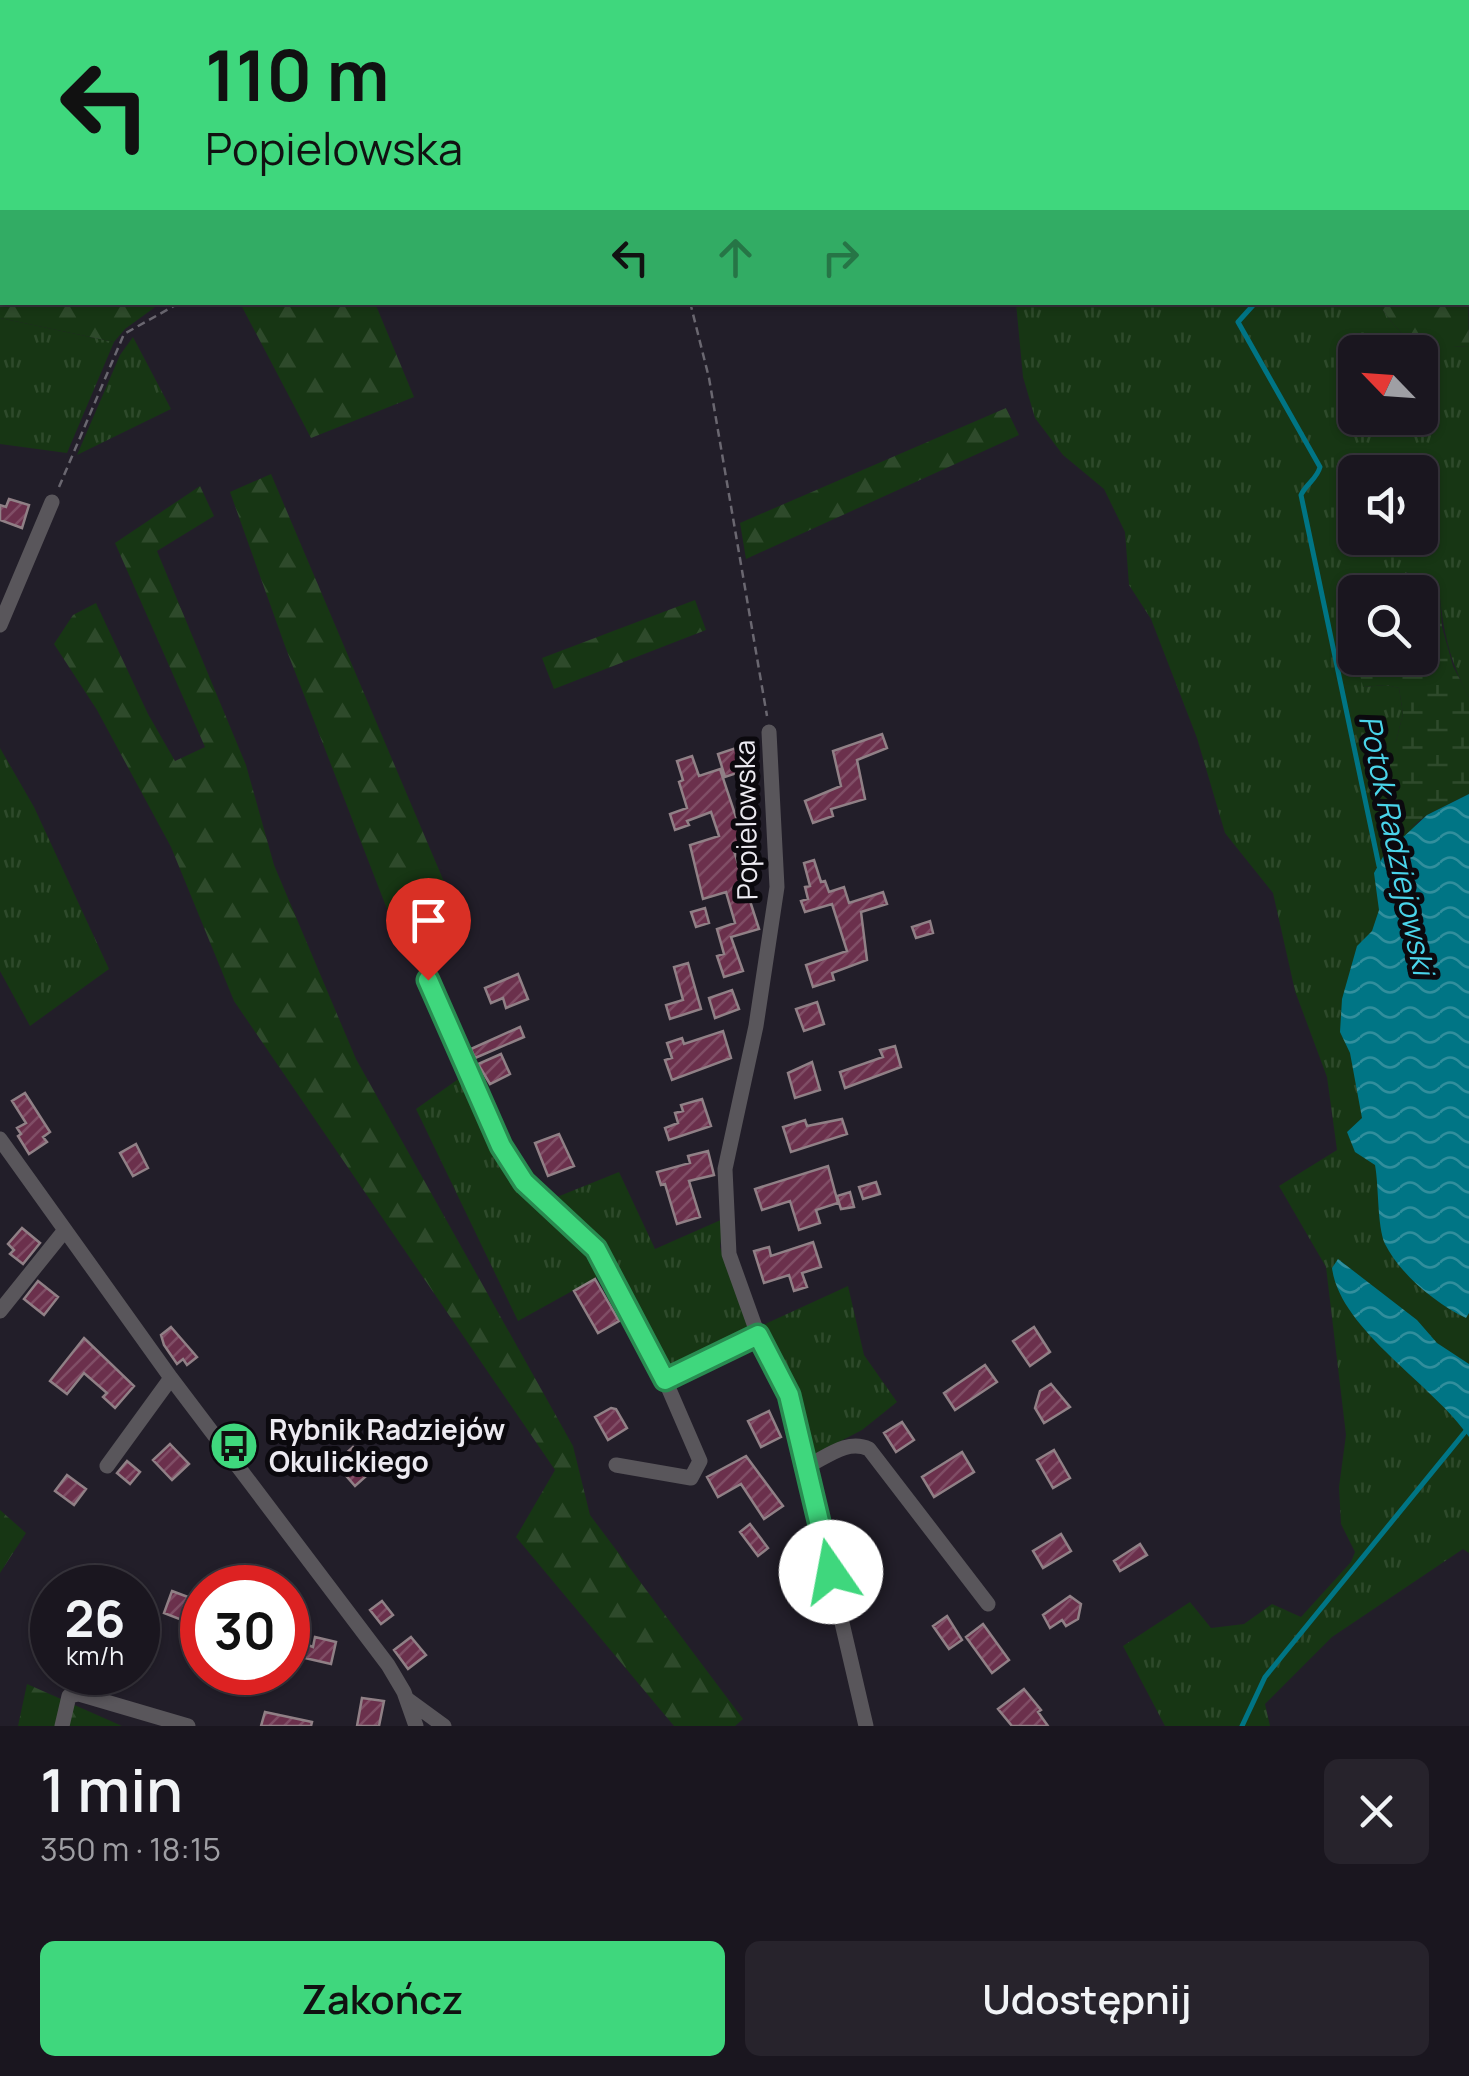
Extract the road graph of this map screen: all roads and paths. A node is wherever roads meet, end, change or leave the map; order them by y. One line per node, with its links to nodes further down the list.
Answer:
1 (176, 305): 3 (path)
2 (691, 305): 5 (path, Popielowska)
3 (52, 502): 4 (street)
4 (0, 625)
5 (769, 732): 10 (street, Popielowska)
6 (428, 980): 12 (street)
7 (0, 1140): 8 (street)
8 (65, 1230): 9 (street); 11 (street)
9 (0, 1311)
10 (758, 1335): 12 (street); 15 (street, Popielowska)
11 (171, 1378): 14 (street); 17 (street)
12 (665, 1380): 13 (street)
13 (616, 1464)
14 (107, 1466)
15 (808, 1466): 16 (street); 22 (street, Popielowska)
16 (988, 1604)
17 (407, 1698): 20 (street); 21 (street)
18 (62, 1726): 19 (street)
19 (188, 1726)
20 (416, 1726)
21 (444, 1726)
22 (866, 1726)

